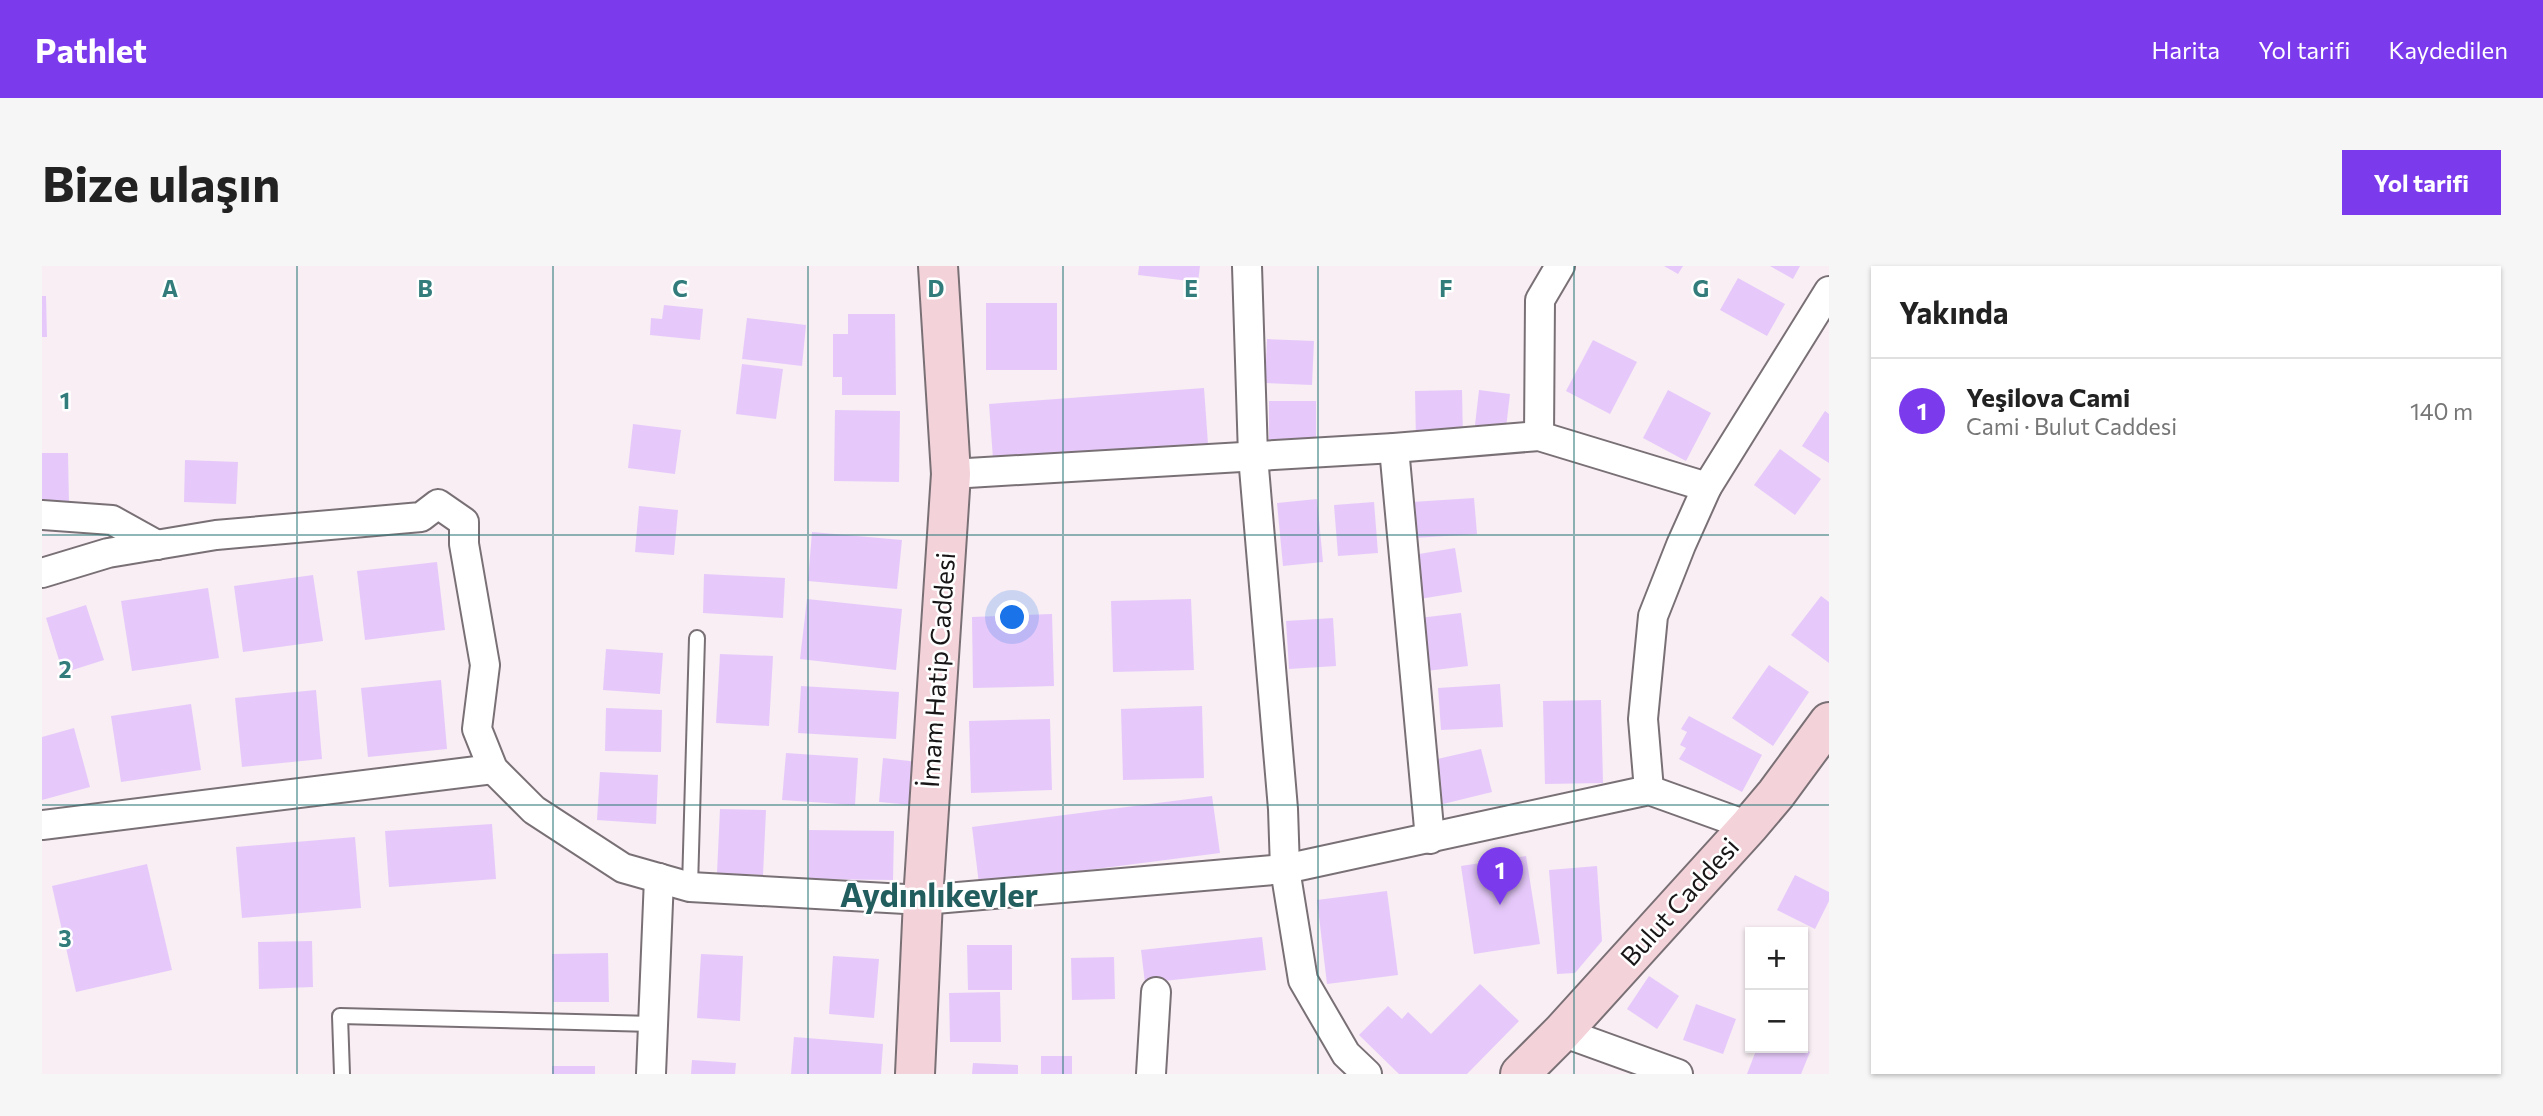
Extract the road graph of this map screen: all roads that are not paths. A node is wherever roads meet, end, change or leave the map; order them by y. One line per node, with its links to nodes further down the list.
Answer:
1 (938, 266): 8 (street, İmam Hatip Caddesi)
2 (1247, 266): 7 (street)
3 (1560, 266): 5 (street)
4 (1829, 291): 9 (street)
5 (1539, 436): 6 (street); 9 (street)
6 (1394, 448): 7 (street); 19 (street)
7 (1253, 456): 8 (street); 20 (street)
8 (951, 474): 23 (street, İmam Hatip Caddesi)
9 (1707, 487): 16 (street)
10 (42, 515): 11 (street)
11 (157, 545): 12 (street); 15 (street)
12 (42, 573)
13 (697, 638): 22 (lane)
14 (1829, 722): 18 (street, Bulut Caddesi)
15 (493, 769): 17 (street); 21 (street)
16 (1649, 790): 18 (street); 19 (street)
17 (42, 825)
18 (1749, 826): 26 (street, Bulut Caddesi)
19 (1430, 839): 20 (street)
20 (1284, 869): 23 (street); 31 (street)
21 (659, 878): 22 (street); 25 (street)
22 (690, 887): 23 (street)
23 (923, 900): 29 (street, İmam Hatip Caddesi)
24 (1156, 992): 30 (street)
25 (653, 1024): 27 (lane); 28 (street)
26 (1562, 1031): 32 (street, Bulut Caddesi); 33 (street)
27 (342, 1074)
28 (651, 1074)
29 (915, 1074)
30 (1151, 1074)
31 (1367, 1074)
32 (1520, 1074)
33 (1678, 1074)

